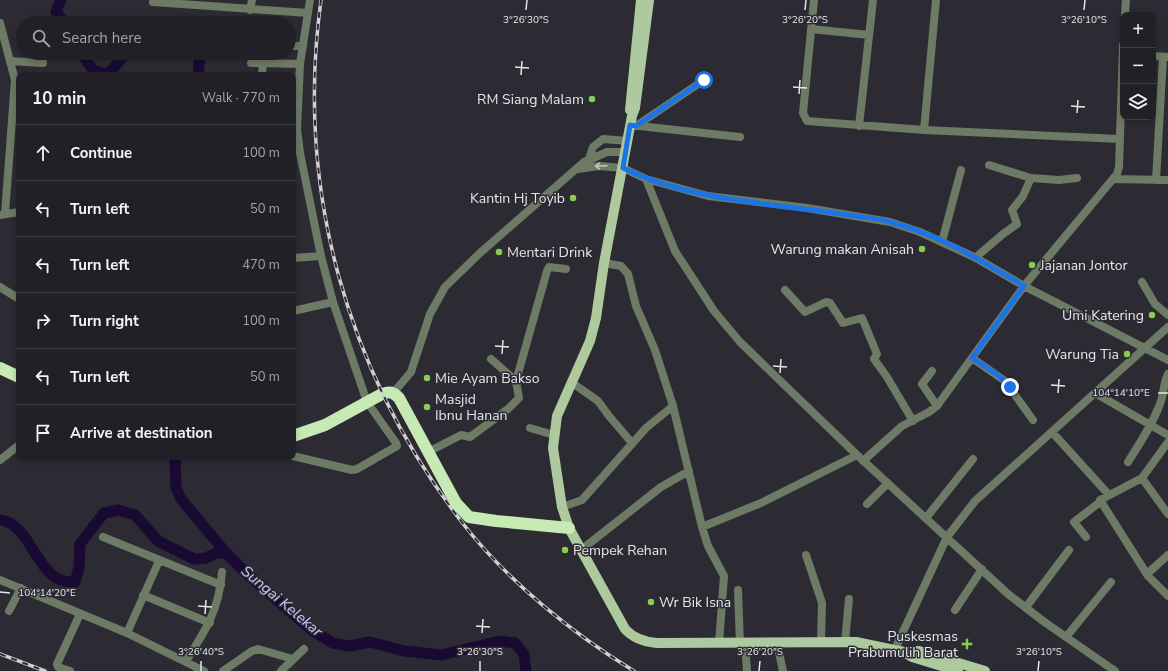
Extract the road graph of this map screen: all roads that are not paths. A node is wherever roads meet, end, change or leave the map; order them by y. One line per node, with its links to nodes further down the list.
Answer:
1 (252, 0): 11 (street)
2 (310, 0): 13 (street)
3 (641, 0): 29 (main road)
4 (649, 0): 29 (main road)
5 (814, 0): 15 (street)
6 (873, 0): 16 (street)
7 (936, 0): 31 (street)
8 (1126, 0): 12 (street)
9 (153, 2): 10 (street)
10 (203, 3): 11 (street)
11 (250, 10): 13 (street)
12 (1125, 12)
13 (308, 13): 18 (street)
14 (0, 22): 21 (street)
15 (811, 29): 16 (street); 30 (street)
16 (869, 35): 30 (street)
17 (296, 46): 18 (street)
18 (303, 46): 25 (street)
19 (1156, 56): 20 (street)
20 (1166, 57): 46 (street)
21 (10, 61): 22 (street); 49 (street)
22 (43, 63)
23 (251, 63): 24 (street)
24 (263, 63): 25 (street); 26 (street)
25 (300, 64): 36 (street)
26 (262, 72)
27 (704, 80): 29 (street)
28 (1122, 84): 33 (street)
29 (633, 122): 32 (street); 34 (main road)
30 (859, 126): 31 (street)
31 (924, 130): 33 (street)
32 (740, 137)
33 (1119, 139): 45 (street)
34 (628, 141): 35 (main road); 37 (street)
35 (626, 152): 37 (street); 39 (main road)
36 (296, 154): 51 (street)
37 (589, 159): 40 (street)
38 (989, 165): 42 (street)
39 (623, 168): 40 (street, one-way to 40); 44 (street); 54 (main road)
40 (578, 169): 75 (street)
41 (961, 170): 50 (street)
42 (1031, 178): 43 (street); 53 (street)
43 (1077, 178)
44 (646, 179): 50 (street); 93 (street)
45 (1113, 179): 46 (street); 57 (street)
46 (1156, 180): 47 (street)
47 (1168, 180)
48 (16, 213): 49 (street)
49 (2, 215)
50 (942, 242): 53 (street)
51 (321, 256): 52 (street); 61 (street)
52 (296, 258)
53 (976, 258): 57 (street)
54 (604, 263): 74 (main road); 78 (street)
55 (566, 269): 73 (street)
56 (1142, 282): 63 (street)
57 (1024, 286): 65 (street); 66 (street)
58 (0, 287): 60 (street)
59 (785, 290): 81 (street)
60 (16, 297)
61 (333, 302): 62 (street); 77 (street)
62 (296, 308)
63 (1168, 315)
64 (1168, 327): 65 (street)
65 (1145, 349): 68 (street); 76 (street)
66 (972, 358): 79 (street); 80 (street)
67 (491, 359): 73 (street)
68 (1168, 360)
69 (0, 368): 72 (highway)
70 (932, 371): 79 (street)
71 (1168, 374): 82 (street)
72 (16, 376)
73 (516, 381): 91 (street)
74 (571, 382): 86 (main road); 88 (street)
75 (394, 392): 77 (highway); 91 (highway)
76 (1095, 393): 82 (street); 84 (street)
77 (367, 402): 85 (highway); 92 (street)
78 (673, 406): 88 (street); 97 (street)
79 (937, 406): 81 (street)
80 (1033, 420)
81 (913, 421): 93 (street)
82 (1151, 426): 87 (street); 96 (street)
83 (530, 428): 86 (street)
84 (1052, 432): 100 (street); 108 (street)
85 (296, 435)
86 (554, 435): 103 (main road)
87 (1168, 436)
88 (632, 443): 103 (street)
89 (16, 447): 95 (street)
90 (1166, 448): 98 (street)
91 (428, 452): 107 (highway)
92 (296, 457)
93 (860, 458): 99 (street); 106 (street)
94 (973, 459): 105 (street)
95 (0, 460)
96 (1128, 462)
97 (689, 471): 106 (street); 111 (street)
98 (1142, 478): 100 (street); 104 (street)
99 (888, 483): 102 (street); 105 (street)
100 (1109, 495): 101 (street)
101 (1100, 502): 109 (street); 118 (street)
102 (866, 504)
103 (562, 507): 107 (main road)
104 (1168, 514)
105 (926, 518): 108 (street)
106 (702, 527): 136 (street)
107 (570, 528): 111 (main road)
108 (947, 537): 116 (street); 140 (street)
109 (1086, 537)
110 (103, 538): 115 (street)
111 (581, 550): 136 (main road)
112 (1069, 550): 127 (street)
113 (806, 555): 134 (street)
114 (1168, 555): 118 (street)
115 (159, 561): 121 (street); 124 (street)
116 (982, 569): 127 (street); 128 (street)
117 (222, 572): 121 (street)
118 (1147, 574): 125 (street)
119 (0, 580): 122 (street)
120 (1111, 582): 133 (street)
121 (221, 585): 131 (street)
122 (21, 588): 129 (street); 130 (street)
123 (738, 590): 137 (street)
124 (144, 595): 131 (street); 132 (street)
125 (1168, 596)
126 (849, 599): 135 (street)
127 (1026, 607): 133 (street)
128 (955, 610)
129 (9, 611)
130 (80, 614): 132 (street); 143 (street)
131 (210, 623): 142 (street)
132 (127, 633): 142 (street)
133 (1066, 637): 151 (street)
134 (822, 642): 135 (main road); 138 (main road)
135 (846, 642): 140 (main road)
136 (719, 643): 137 (main road)
137 (742, 644): 138 (main road); 147 (street)
138 (777, 644): 148 (street)
139 (304, 649): 141 (street)
140 (899, 650): 149 (main road); 150 (main road)
141 (293, 659): 145 (street); 146 (street)
142 (186, 661): 144 (street)
143 (70, 671)
144 (204, 671)
145 (223, 671)
146 (281, 671)
147 (747, 671)
148 (783, 671)
149 (958, 671)
150 (985, 671)
151 (1114, 671)

